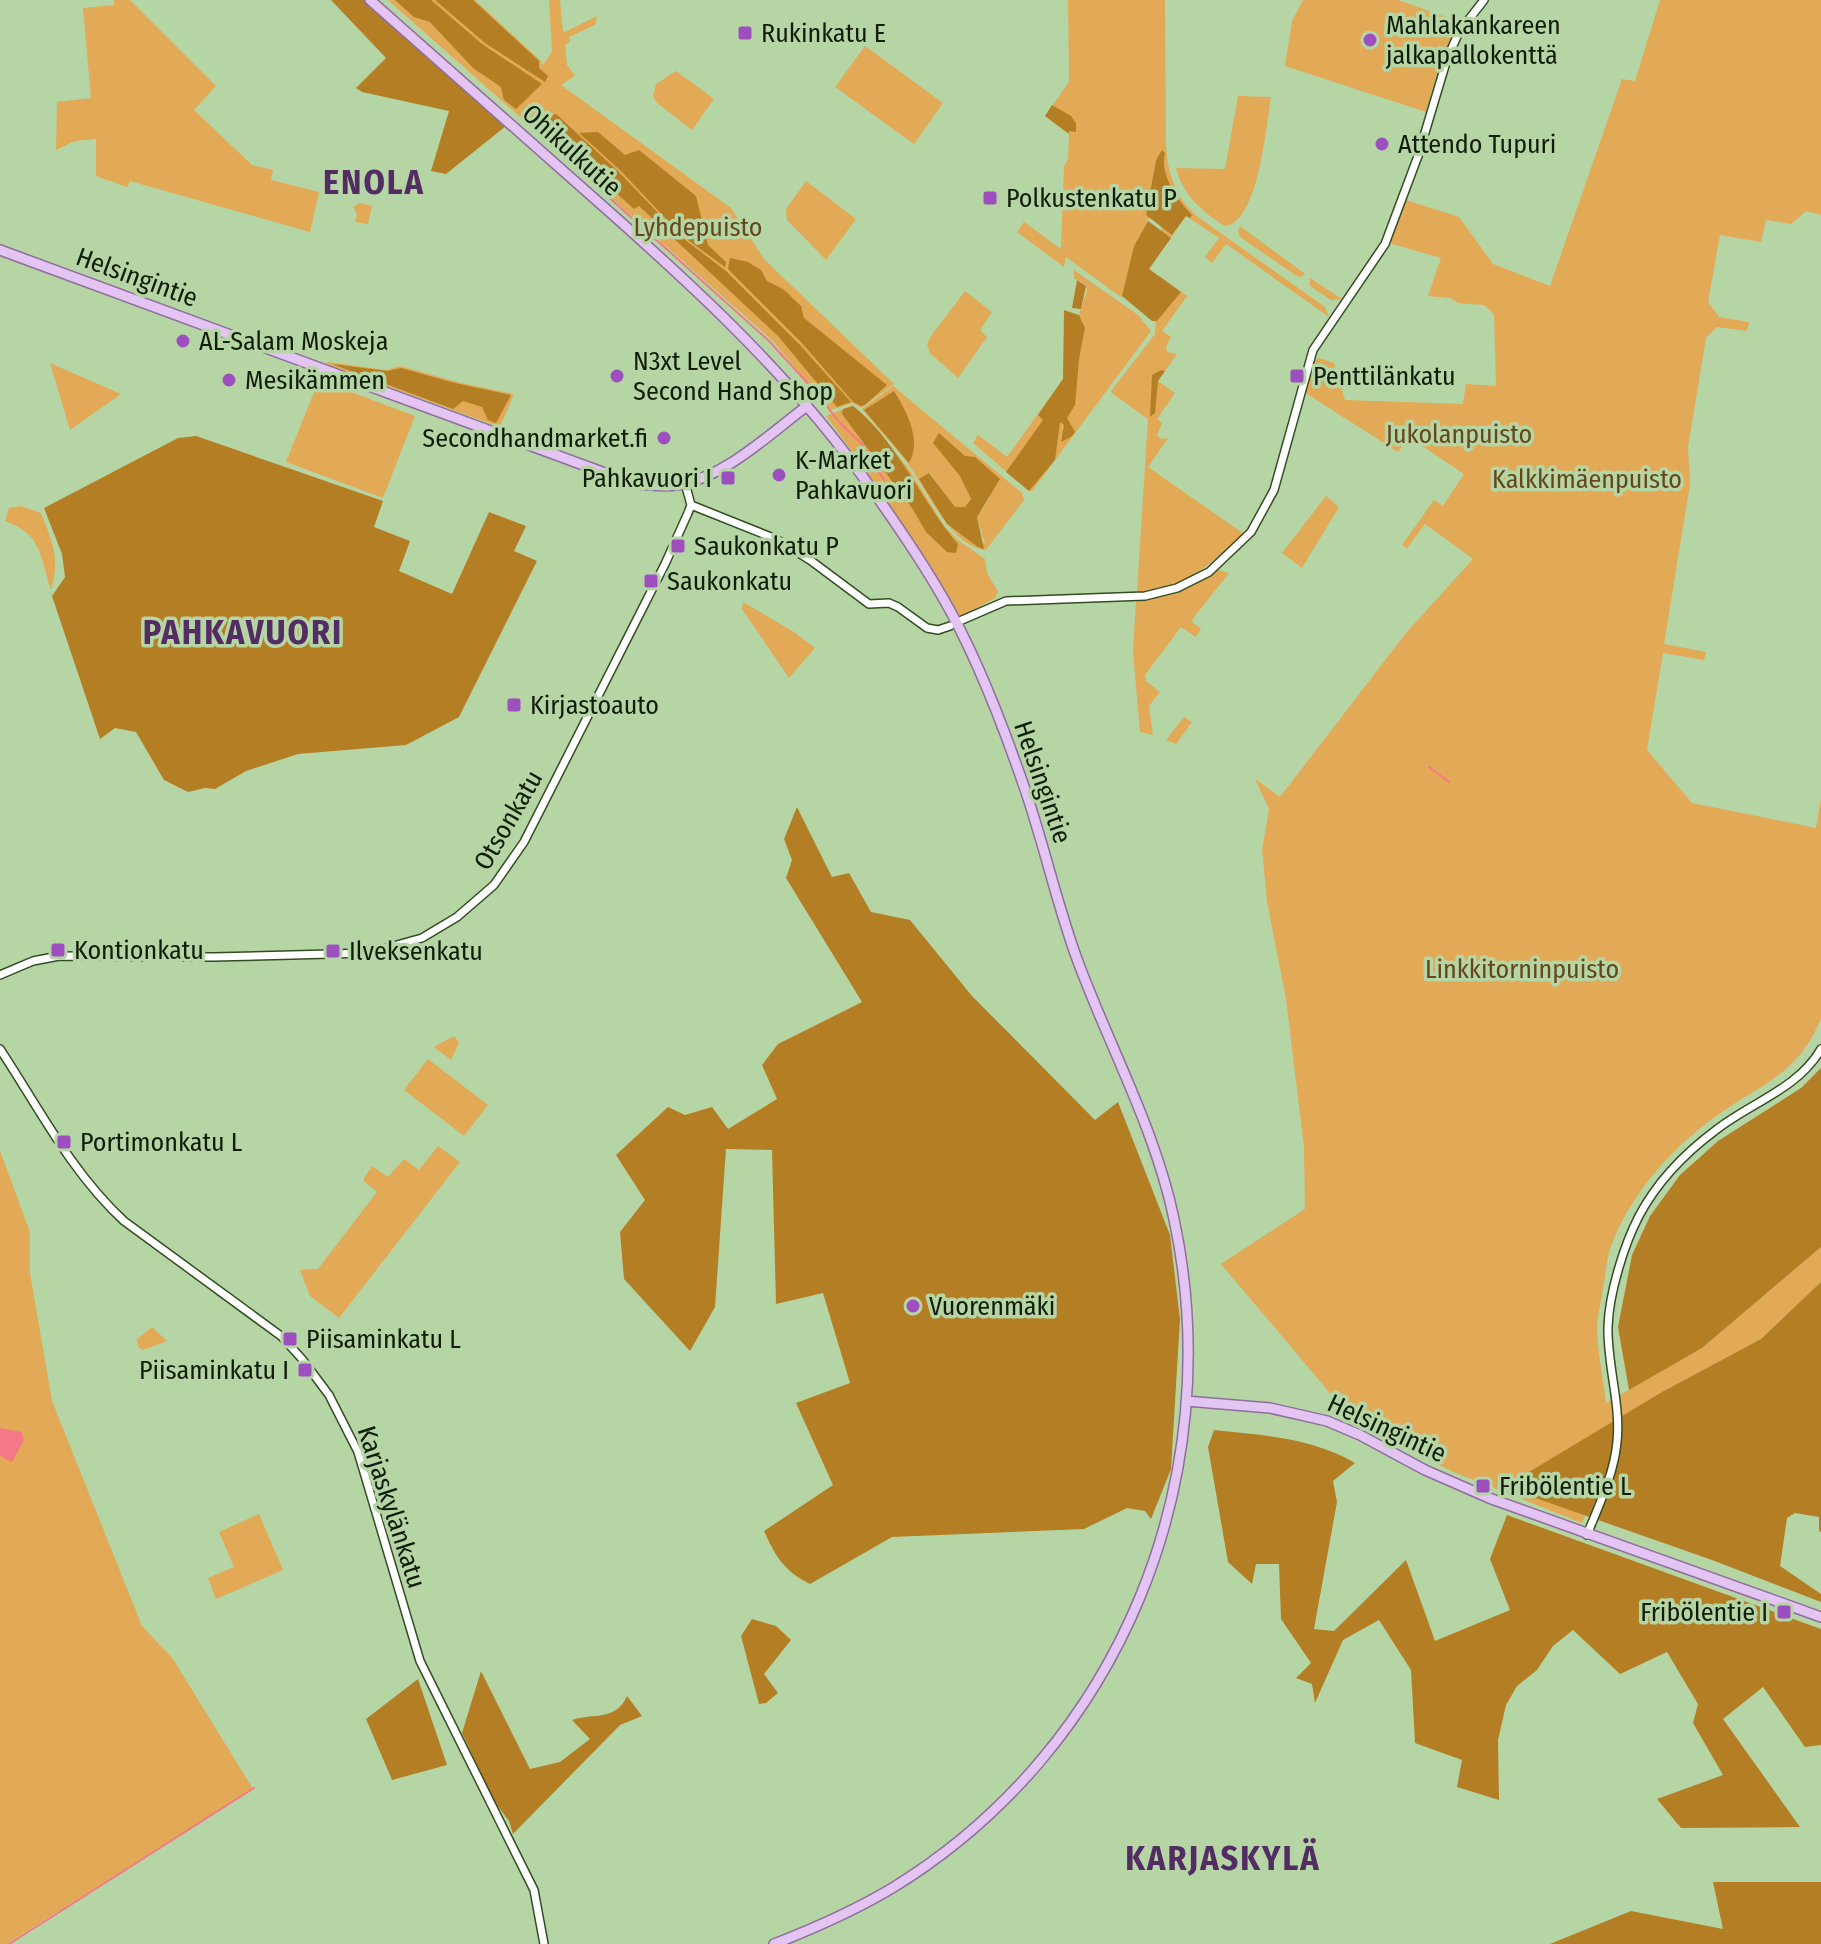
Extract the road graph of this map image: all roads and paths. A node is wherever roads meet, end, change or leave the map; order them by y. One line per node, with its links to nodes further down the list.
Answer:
1 (370, 0): 4 (main road, Ohikulkutie)
2 (1484, 0): 7 (street)
3 (0, 250): 5 (main road, Helsingintie)
4 (807, 406): 5 (main road, Helsingintie); 12 (main road, Helsingintie)
5 (685, 483): 6 (street)
6 (691, 505): 8 (street); 9 (street, Otsonkatu)
7 (962, 620)
8 (950, 626)
9 (0, 975)
10 (0, 1049): 15 (street, Karjaskylänkatu)
11 (1821, 1049): 13 (street)
12 (1186, 1401): 13 (main road, Helsingintie); 16 (main road)
13 (1587, 1535): 14 (main road, Helsingintie)
14 (1821, 1617)
15 (544, 1944)
16 (774, 1944)

